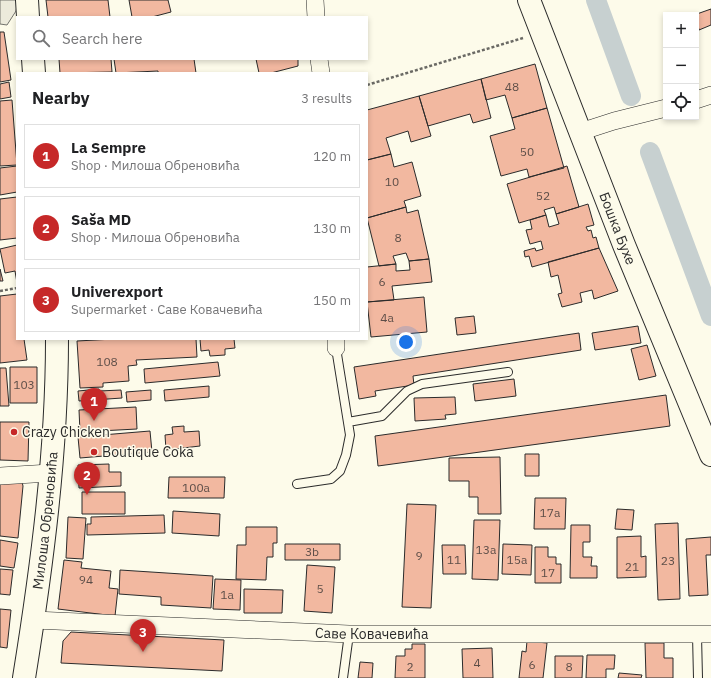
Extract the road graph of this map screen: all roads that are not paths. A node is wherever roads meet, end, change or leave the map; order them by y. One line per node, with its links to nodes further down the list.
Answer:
1 (27, 0): 4 (main road)
2 (315, 0): 5 (street)
3 (529, 0): 13 (main road, Бошка Бухе)
4 (28, 16)
5 (316, 16)
6 (33, 60): 8 (main road)
7 (319, 60): 9 (street)
8 (34, 72)
9 (321, 72)
10 (711, 95): 11 (street)
11 (699, 99)
12 (663, 109): 13 (street)
13 (580, 132): 18 (main road, Бошка Бухе)
14 (57, 340): 19 (main road, Милоша Обреновића)
15 (336, 344): 17 (lane)
16 (508, 372): 17 (lane)
17 (348, 422): 21 (lane)
18 (711, 454)
19 (50, 474): 20 (street); 22 (main road, Милоша Обреновића)
20 (0, 476)
21 (297, 484)
22 (34, 620): 23 (street, Саве Ковачевића); 25 (main road, Милоша Обреновића)
23 (349, 634): 24 (street, Саве Ковачевића); 26 (lane)
24 (704, 635): 27 (lane)
25 (24, 678)
26 (343, 678)
27 (698, 678)

